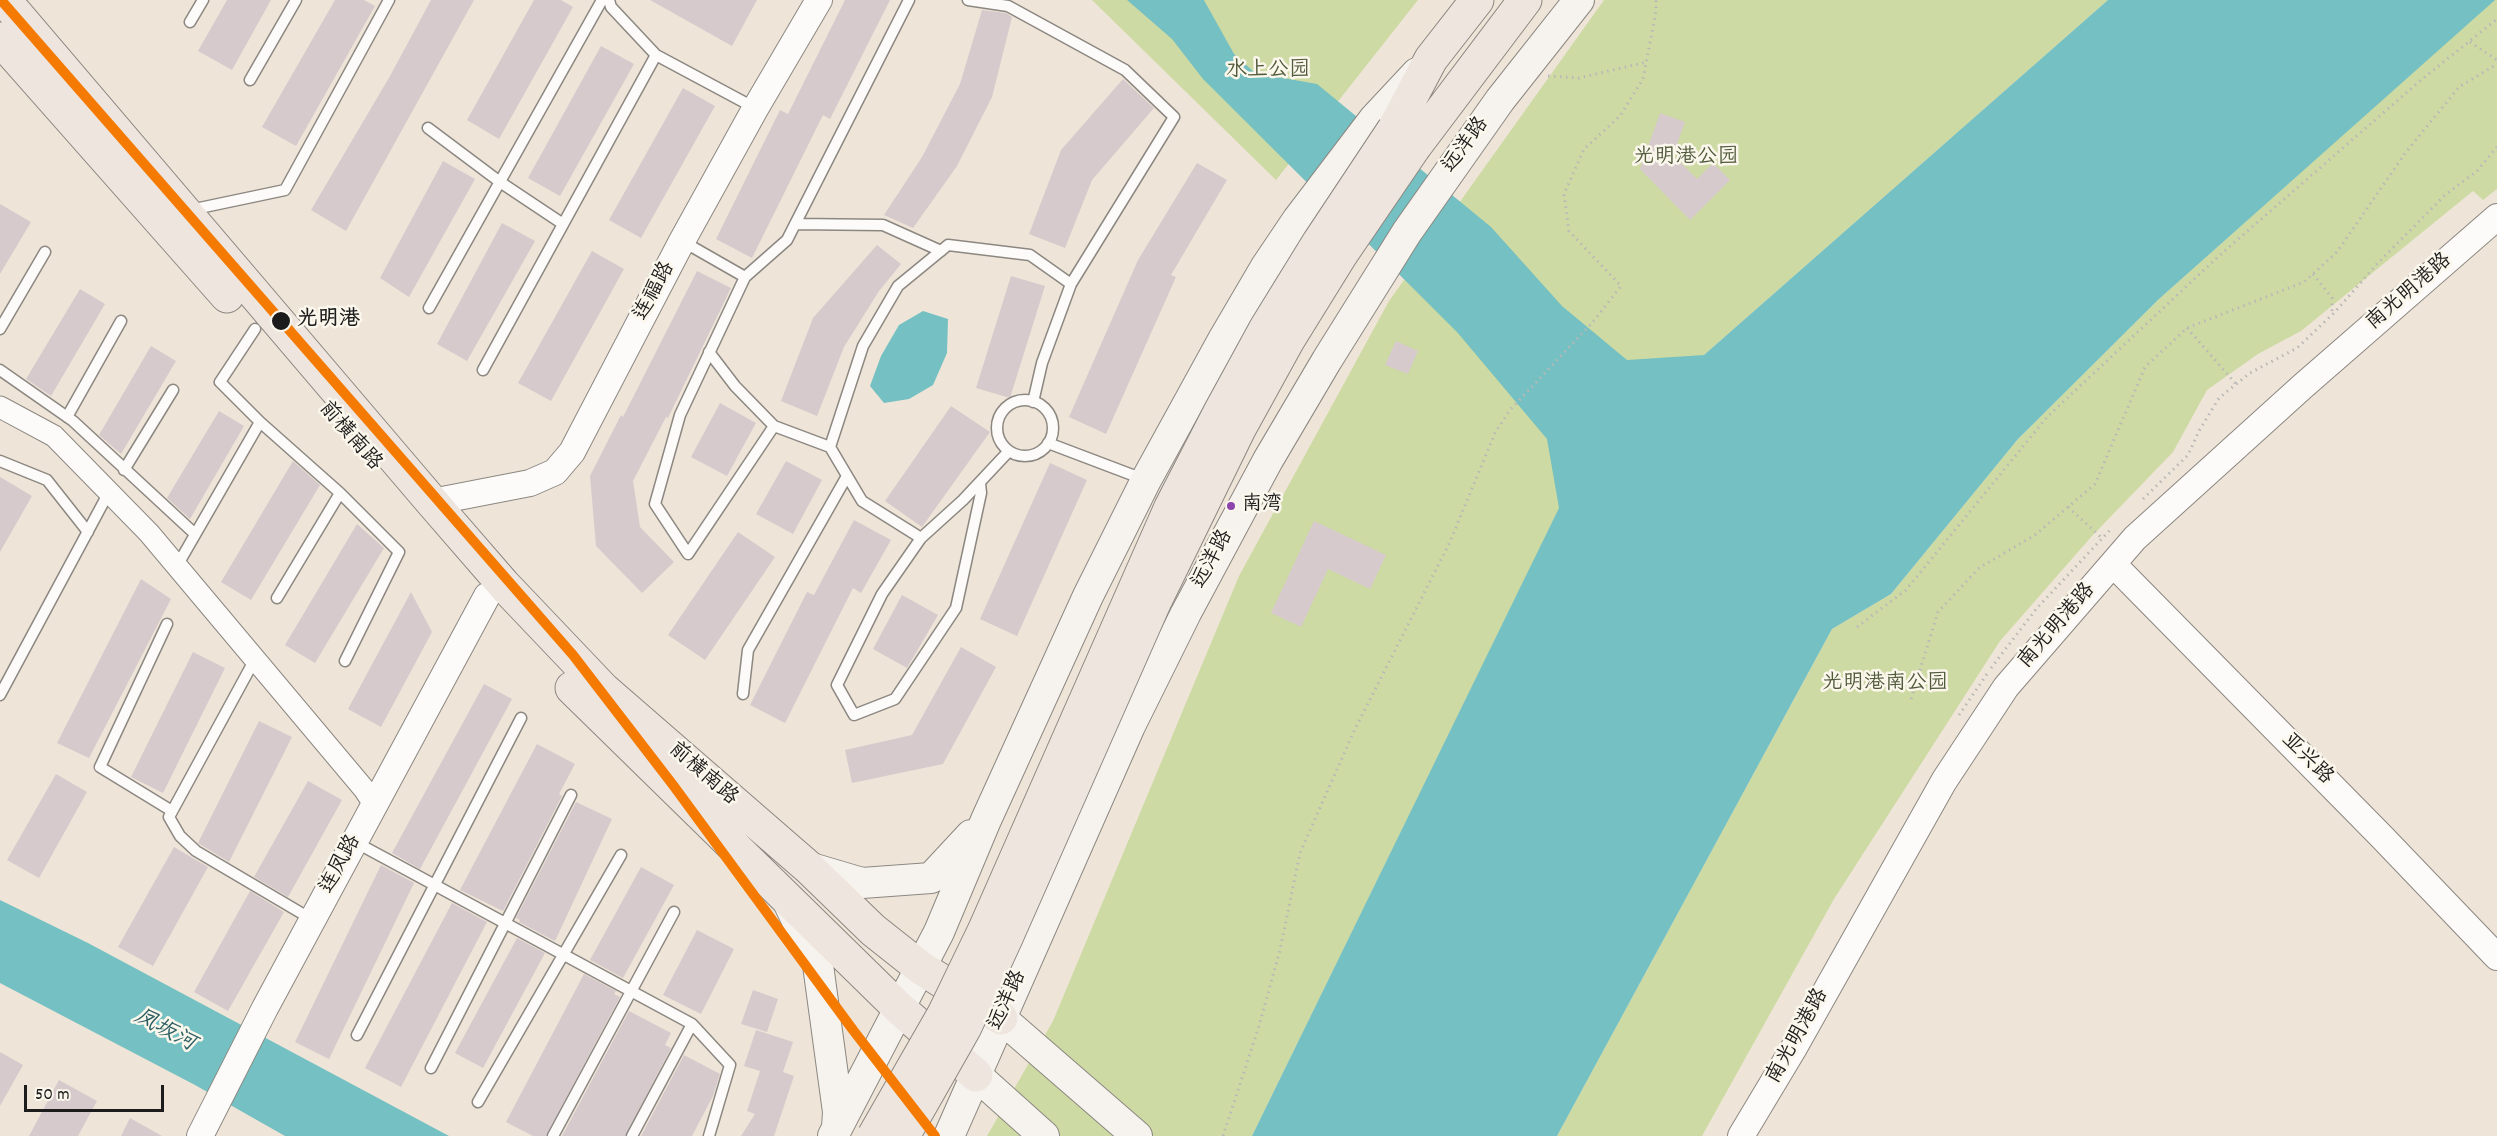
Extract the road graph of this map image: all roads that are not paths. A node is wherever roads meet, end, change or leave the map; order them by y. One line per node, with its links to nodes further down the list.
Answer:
1 (8, 0): 21 (main road, 前横南路)
2 (203, 0): 13 (lane)
3 (296, 0): 16 (lane)
4 (389, 0): 21 (lane)
5 (602, 0): 20 (lane)
6 (609, 0): 15 (lane)
7 (819, 0): 17 (street, 连福路)
8 (909, 0): 24 (lane)
9 (968, 0): 29 (lane)
10 (1477, 0): 19 (main road, 远洋路)
11 (1525, 0): 19 (main road, 远洋路)
12 (1579, 0): 84 (main road, 远洋路)
13 (190, 22)
14 (0, 39): 33 (main road, 前横南路)
15 (656, 55): 17 (lane); 23 (lane)
16 (250, 80)
17 (755, 108): 25 (street, 连福路)
18 (428, 128): 20 (lane)
19 (1395, 131): 49 (main road, 远洋路); 95 (main road, bridge); 96 (main road, bridge)
20 (500, 182): 23 (lane); 30 (lane)
21 (183, 211): 53 (main road, 前横南路)
22 (2497, 218): 57 (street, 南光明港路)
23 (563, 224): 36 (lane)
24 (795, 224): 26 (lane); 28 (lane)
25 (682, 241): 28 (lane); 53 (street, 连福路)
26 (941, 251): 29 (lane); 44 (lane)
27 (45, 252): 32 (lane)
28 (745, 278): 34 (lane)
29 (1071, 284): 38 (lane)
30 (429, 308)
31 (121, 321): 40 (lane)
32 (0, 329)
33 (255, 329): 41 (lane); 59 (main road, 前横南路)
34 (710, 352): 42 (lane); 42 (lane)
35 (0, 370): 40 (lane)
36 (483, 370)
37 (173, 390): 47 (lane)
38 (1033, 402): 43 (lane); 45 (lane)
39 (0, 407): 51 (street)
40 (67, 417): 47 (lane)
41 (260, 422): 52 (lane); 55 (lane)
42 (774, 426): 44 (lane)
43 (1048, 443): 45 (lane); 49 (lane)
44 (830, 447): 48 (lane)
45 (1009, 451): 50 (lane)
46 (0, 461): 54 (lane)
47 (124, 470): 55 (lane)
48 (847, 477): 56 (lane); 64 (lane)
49 (1146, 480): 70 (main road, 远洋路)
50 (980, 483): 56 (lane); 56 (lane)
51 (109, 492): 54 (lane); 58 (street)
52 (340, 493): 60 (lane); 63 (lane)
53 (432, 502): 73 (main road, 前横南路)
54 (88, 532): 65 (lane)
55 (195, 534): 58 (lane)
56 (921, 538)
57 (2113, 564): 80 (street, 亚兴路); 100 (street, 南光明港路)
58 (177, 566): 62 (street)
59 (487, 596): 68 (street, 连凤路); 75 (main road, 前横南路)
60 (277, 598)
61 (166, 624): 69 (lane)
62 (255, 659): 68 (street); 69 (lane)
63 (345, 661)
64 (743, 694)
65 (0, 695)
66 (521, 718): 74 (lane)
67 (571, 795): 78 (lane)
68 (374, 804): 71 (street, 连凤路)
69 (172, 811): 77 (lane)
70 (986, 820): 73 (main road, 前横南路); 81 (main road, 远洋路)
71 (354, 842): 74 (lane); 77 (street, 连凤路)
72 (621, 855): 79 (lane)
73 (808, 867): 81 (main road, 前横南路)
74 (435, 885): 78 (lane); 86 (lane)
75 (787, 898): 83 (main road, 前横南路); 91 (main road, 前横南路)
76 (674, 912): 82 (lane)
77 (312, 920): 90 (street, 连凤路)
78 (504, 923): 79 (lane); 87 (lane)
79 (563, 955): 82 (lane); 89 (lane)
80 (2497, 957)
81 (921, 968): 83 (main road, 远洋路); 84 (main road, 前横南路)
82 (632, 990): 85 (lane); 92 (lane)
83 (900, 1009): 88 (main road, 前横南路); 91 (main road, 远洋路)
84 (1001, 1018): 88 (main road, 远洋路); 99 (main road, 前横南路)
85 (692, 1024): 93 (lane); 94 (lane)
86 (357, 1035)
87 (431, 1068)
88 (976, 1076): 97 (main road, 远洋路); 98 (main road, 前横南路)
89 (478, 1102)
90 (203, 1131)
91 (835, 1132)
92 (553, 1136)
93 (632, 1136)
94 (709, 1136)
95 (874, 1136)
96 (903, 1136)
97 (949, 1136)
98 (1044, 1136)
99 (1137, 1136)
100 (1741, 1136)

